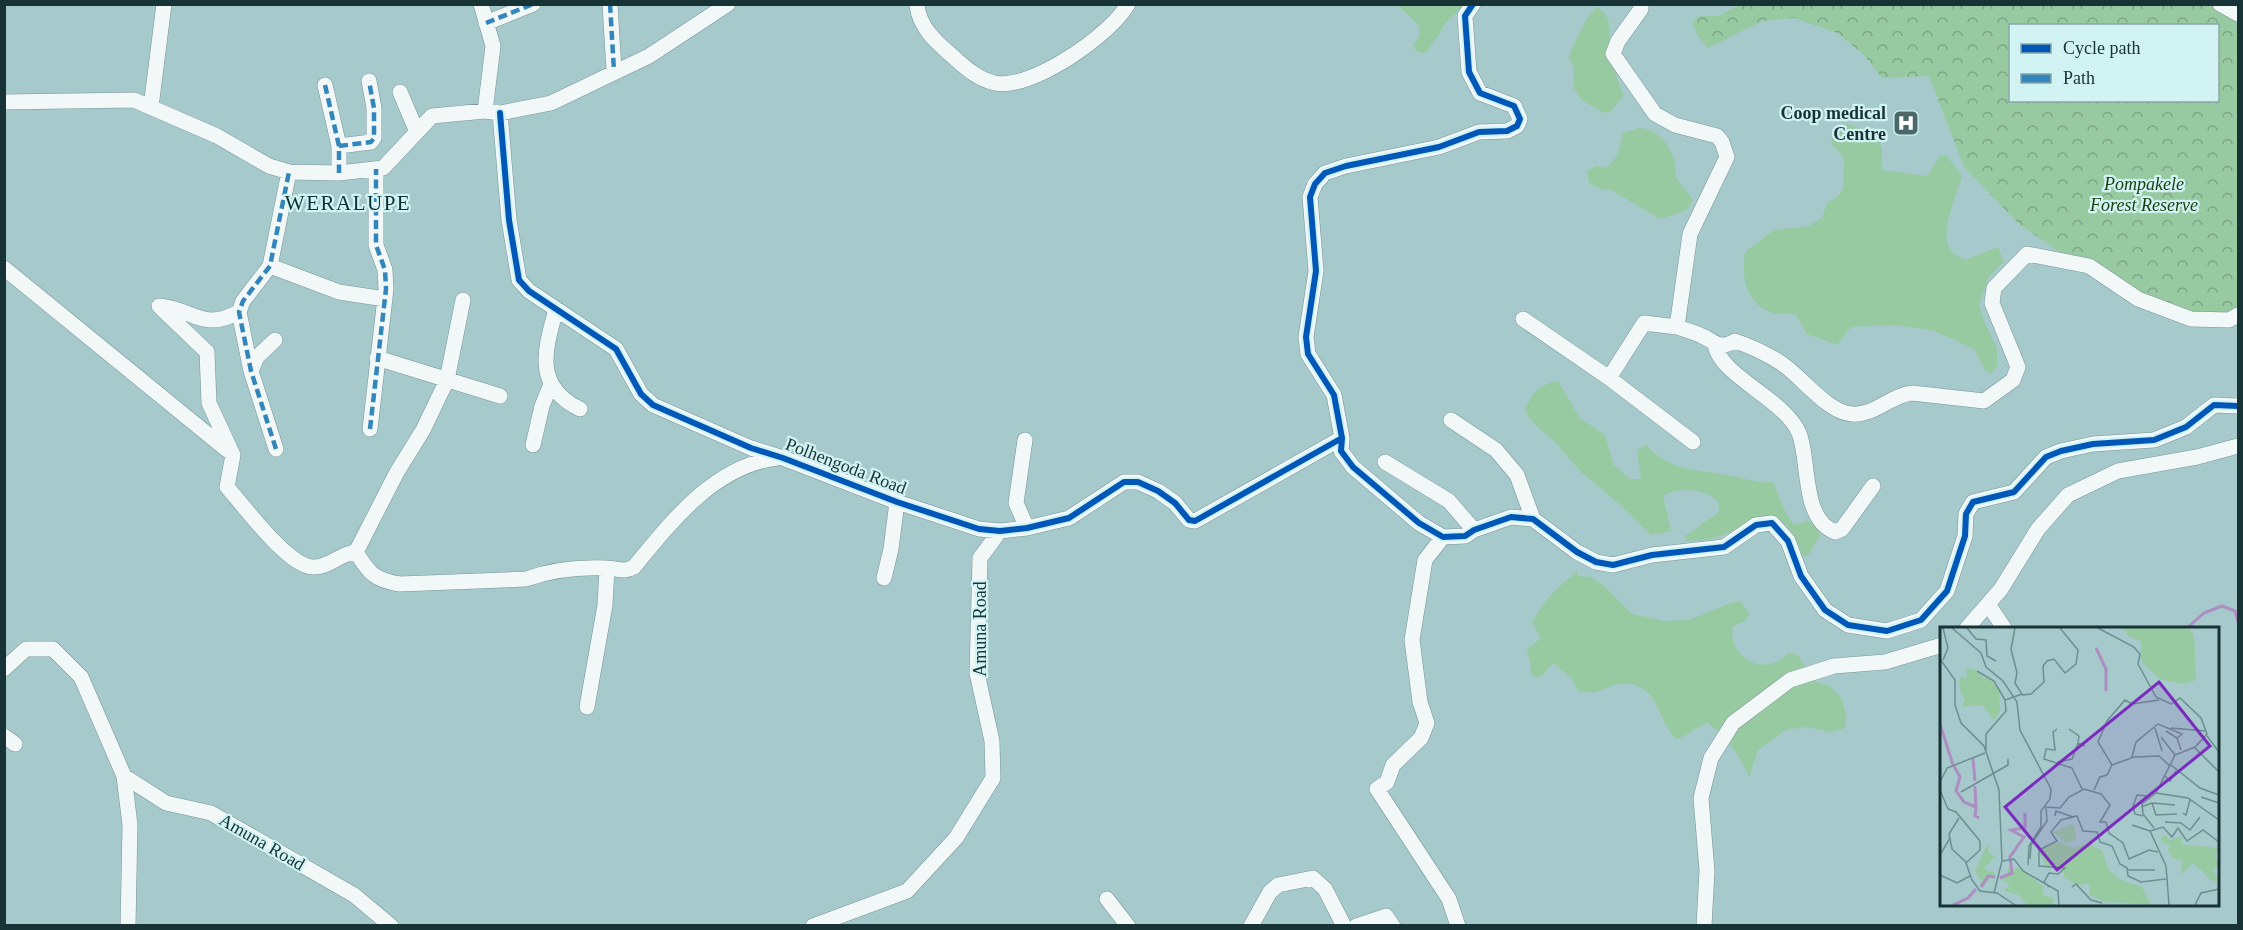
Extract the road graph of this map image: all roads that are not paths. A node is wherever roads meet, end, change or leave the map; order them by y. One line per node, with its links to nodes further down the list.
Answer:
1 (164, 4): 18 (street)
2 (482, 4): 12 (street, Polhengoda Road)
3 (533, 4): 12 (street)
4 (610, 4): 13 (street)
5 (728, 4): 13 (street)
6 (1128, 4): 10 (street)
7 (1473, 4): 46 (street)
8 (1641, 4): 33 (street)
9 (2220, 4): 11 (street)
10 (916, 5)
11 (2238, 14)
12 (486, 23): 19 (street, Polhengoda Road)
13 (614, 71): 19 (street)
14 (369, 81): 21 (street)
15 (325, 85): 21 (street)
16 (400, 92): 20 (street)
17 (4, 102): 18 (street)
18 (151, 107): 23 (street)
19 (492, 112): 20 (street); 29 (street, Polhengoda Road)
20 (417, 132): 22 (street)
21 (339, 146): 24 (street)
22 (376, 170): 24 (street); 27 (street)
23 (289, 172): 24 (street); 25 (street)
24 (339, 173)
25 (270, 266): 27 (street); 30 (street)
26 (4, 267): 52 (street)
27 (385, 299): 36 (street)
28 (462, 300): 39 (street)
29 (556, 309): 40 (street); 53 (street, Polhengoda Road)
30 (239, 312): 37 (street); 52 (street)
31 (2238, 315): 35 (street)
32 (1524, 319): 38 (street)
33 (1677, 327): 35 (street); 38 (street)
34 (275, 340): 37 (street)
35 (1715, 344): 55 (street)
36 (377, 358): 39 (street); 45 (street)
37 (251, 370): 51 (street)
38 (1610, 378): 48 (street)
39 (447, 380): 41 (street); 62 (street)
40 (551, 384): 43 (street); 49 (street)
41 (501, 396)
42 (2238, 406): 57 (street)
43 (580, 408)
44 (1451, 420): 57 (street)
45 (370, 429)
46 (1342, 438): 58 (street, Polhengoda Road); 61 (street)
47 (1025, 440): 58 (street)
48 (1693, 442)
49 (533, 445)
50 (2238, 446): 65 (street)
51 (276, 449)
52 (232, 455): 62 (street)
53 (783, 458): 56 (street, Polhengoda Road); 63 (street)
54 (1385, 462): 60 (street)
55 (1873, 486)
56 (897, 502): 59 (street, Polhengoda Road); 64 (street)
57 (1533, 519): 60 (street)
58 (1027, 528): 59 (street, Polhengoda Road)
59 (1000, 531): 75 (street, Amuna Road)
60 (1474, 531): 61 (street)
61 (1443, 537): 81 (street)
62 (356, 552): 63 (street)
63 (607, 568): 70 (street)
64 (884, 578)
65 (1988, 604): 66 (street); 67 (street)
66 (1968, 627)
67 (2003, 627)
68 (1940, 645): 82 (street)
69 (4, 669): 71 (street)
70 (587, 707)
71 (124, 776): 73 (street); 74 (street, Amuna Road)
72 (1107, 899): 76 (street)
73 (128, 926)
74 (391, 926)
75 (813, 926)
76 (1128, 926)
77 (1251, 926): 78 (street)
78 (1344, 926)
79 (1356, 926): 80 (street)
80 (1393, 926)
81 (1458, 926)
82 (1704, 926)

